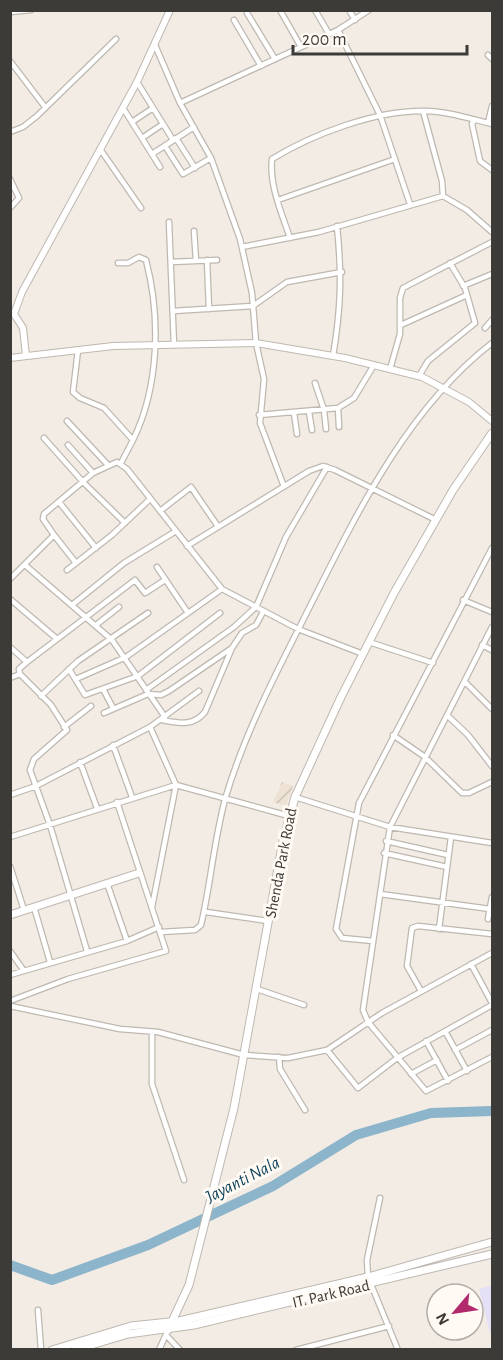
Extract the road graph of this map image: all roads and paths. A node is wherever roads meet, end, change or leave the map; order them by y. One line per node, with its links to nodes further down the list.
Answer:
1 (31, 10): 7 (street)
2 (170, 10): 14 (street)
3 (280, 10): 15 (street)
4 (315, 10): 12 (street)
5 (349, 10): 10 (street)
6 (369, 10): 10 (street)
7 (10, 12)
8 (247, 13): 16 (street)
9 (234, 20): 18 (street)
10 (355, 20): 11 (street)
11 (338, 30): 12 (street); 26 (street)
12 (329, 34): 15 (street)
13 (116, 39): 22 (street)
14 (155, 45): 19 (street); 20 (street)
15 (301, 47): 16 (street)
16 (275, 59): 18 (street)
17 (10, 61): 22 (street)
18 (261, 66): 20 (street)
19 (137, 82): 23 (street); 24 (street)
20 (180, 103): 31 (street)
21 (492, 106): 30 (street)
22 (45, 107): 32 (street)
23 (123, 108): 28 (street); 36 (street)
24 (153, 108): 28 (street); 29 (street)
25 (423, 111): 26 (street); 27 (street); 44 (street)
26 (380, 115): 39 (street); 45 (street)
27 (474, 120): 30 (street); 42 (street)
28 (132, 122): 33 (street)
29 (163, 124): 33 (street); 34 (street)
30 (490, 124)
31 (194, 127): 34 (street); 38 (street)
32 (10, 132)
33 (142, 138): 37 (street)
34 (175, 139): 35 (street); 41 (street)
35 (165, 146): 37 (street); 41 (street)
36 (100, 149): 48 (street); 69 (street)
37 (152, 154): 40 (street)
38 (211, 158): 41 (street); 55 (street)
39 (395, 159): 45 (street); 46 (street)
40 (160, 167)
41 (195, 168)
42 (492, 170)
43 (10, 179): 47 (street)
44 (443, 196): 46 (street); 52 (street)
45 (278, 200): 53 (street)
46 (411, 204): 50 (street)
47 (10, 208)
48 (141, 208)
49 (169, 222): 59 (street)
50 (338, 226): 53 (street); 62 (street)
51 (194, 231): 58 (street)
52 (492, 232)
53 (291, 238): 55 (street)
54 (492, 242): 61 (street)
55 (242, 247): 66 (street)
56 (207, 260): 57 (street); 58 (street); 67 (street)
57 (218, 260)
58 (196, 261): 59 (street)
59 (171, 262): 68 (street)
60 (118, 263): 75 (street)
61 (450, 263): 64 (street); 71 (street)
62 (342, 272): 66 (street); 79 (street)
63 (492, 274): 64 (street)
64 (463, 286): 65 (street)
65 (467, 294): 71 (street); 83 (street)
66 (253, 306): 67 (street); 73 (street)
67 (209, 309): 68 (street)
68 (173, 311): 76 (street)
69 (12, 312): 78 (street)
70 (492, 320): 72 (street)
71 (400, 325): 82 (street)
72 (485, 328)
73 (256, 343): 76 (street); 79 (street); 90 (street)
74 (492, 343): 85 (street)
75 (155, 345): 76 (street); 77 (street); 99 (street)
76 (174, 345)
77 (78, 350): 78 (street); 99 (street)
78 (27, 356): 80 (street)
79 (333, 356): 81 (street)
80 (10, 358)
81 (374, 365): 82 (street); 86 (street)
82 (390, 369): 83 (street)
83 (419, 376): 85 (street)
84 (315, 383): 87 (street)
85 (443, 387): 91 (street); 109 (street)
86 (338, 408): 87 (street); 93 (street)
87 (324, 410): 88 (street); 94 (street)
88 (309, 411): 89 (street); 95 (street)
89 (294, 412): 90 (street); 97 (street)
90 (259, 415): 108 (street)
91 (492, 421)
92 (67, 422): 104 (street)
93 (339, 427)
94 (326, 429)
95 (312, 430)
96 (492, 432): 100 (main road, Shenda Park Road)
97 (297, 434)
98 (44, 438): 107 (street)
99 (133, 440): 103 (street)
100 (485, 443): 102 (street); 113 (main road, Shenda Park Road)
101 (68, 445): 106 (street)
102 (492, 449)
103 (121, 463): 104 (street); 110 (street)
104 (107, 465): 106 (street)
105 (327, 467): 108 (street); 109 (street); 132 (street)
106 (93, 473): 107 (street)
107 (83, 482): 111 (street); 114 (street)
108 (283, 484): 115 (street)
109 (373, 488): 113 (street); 141 (street)
110 (150, 499): 112 (street); 114 (street)
111 (59, 502): 117 (street); 119 (street)
112 (160, 511): 115 (street); 116 (street)
113 (436, 520): 144 (main road, Shenda Park Road)
114 (125, 523): 119 (street)
115 (217, 525): 118 (street)
116 (176, 531): 118 (street); 130 (street)
117 (54, 535): 121 (street); 122 (street)
118 (187, 546): 127 (street)
119 (96, 548): 121 (street)
120 (492, 548): 129 (street)
121 (76, 562): 124 (street)
122 (25, 565): 125 (street); 130 (street)
123 (157, 567): 126 (street)
124 (67, 570)
125 (10, 579)
126 (165, 580): 137 (street); 138 (street)
127 (222, 589): 132 (street); 137 (street)
128 (10, 599): 142 (street)
129 (463, 600): 135 (street); 152 (street)
130 (72, 605): 138 (street)
131 (119, 607): 139 (street)
132 (256, 607): 134 (street); 161 (street)
133 (220, 612): 155 (street)
134 (263, 612): 141 (street); 147 (street)
135 (492, 612)
136 (148, 613): 143 (street)
137 (188, 613): 150 (street)
138 (85, 615): 139 (street); 142 (street)
139 (96, 625): 143 (street)
140 (492, 627): 145 (street)
141 (298, 629): 149 (street); 182 (street)
142 (57, 639): 151 (street)
143 (112, 640): 150 (street); 153 (street)
144 (369, 642): 149 (main road, Shenda Park Road); 152 (street)
145 (482, 645): 148 (street); 158 (street)
146 (10, 646): 151 (street)
147 (232, 648): 161 (street); 168 (street)
148 (492, 650)
149 (363, 654): 181 (main road, Shenda Park Road)
150 (126, 657): 155 (street); 157 (street)
151 (27, 662): 154 (street)
152 (433, 663): 171 (street)
153 (69, 669): 157 (street); 162 (street)
154 (20, 675): 156 (street); 162 (street)
155 (138, 676): 159 (street); 161 (street)
156 (10, 678)
157 (76, 679): 159 (street)
158 (465, 682): 165 (street); 167 (street)
159 (103, 688): 164 (street)
160 (199, 691): 168 (street)
161 (147, 692): 164 (street); 168 (street)
162 (41, 696): 169 (street)
163 (91, 706): 169 (street)
164 (113, 708): 166 (street)
165 (492, 709)
166 (104, 713)
167 (448, 716): 173 (street); 175 (street)
168 (163, 718): 170 (street)
169 (64, 727): 178 (street)
170 (150, 727): 172 (street); 177 (street)
171 (393, 735): 173 (street); 185 (street)
172 (113, 745): 174 (street); 180 (street)
173 (425, 757): 176 (street); 188 (street)
174 (80, 762): 178 (street); 184 (street)
175 (492, 766)
176 (492, 782)
177 (176, 785): 180 (street); 182 (street); 204 (street)
178 (36, 786): 179 (street); 187 (street)
179 (10, 795)
180 (132, 797): 183 (street)
181 (295, 797): 185 (street); 186 (main road, Shenda Park Road)
182 (225, 798): 186 (street); 207 (street)
183 (117, 802): 184 (street); 197 (street)
184 (97, 808): 187 (street)
185 (356, 815): 188 (street); 215 (street)
186 (289, 816): 210 (main road, Shenda Park Road)
187 (50, 825): 189 (street); 200 (street)
188 (390, 827): 190 (street); 191 (street)
189 (10, 837)
190 (451, 837): 192 (street); 194 (street)
191 (386, 841): 193 (street); 194 (street)
192 (492, 843)
193 (384, 853): 196 (street); 199 (street)
194 (448, 855): 196 (street)
195 (10, 866): 206 (street)
196 (447, 867): 202 (street)
197 (139, 873): 198 (main road); 204 (street)
198 (107, 883): 200 (main road); 214 (street)
199 (380, 894): 202 (street); 215 (street)
200 (70, 896): 203 (main road); 217 (street)
201 (492, 897): 205 (street)
202 (442, 903): 205 (street); 211 (street)
203 (34, 907): 206 (main road); 219 (street)
204 (152, 909): 212 (street)
205 (490, 909): 209 (street)
206 (24, 910): 208 (main road)
207 (206, 912): 210 (street); 212 (street)
208 (10, 915)
209 (488, 919)
210 (269, 921): 223 (main road, Shenda Park Road)
211 (439, 929): 213 (street); 224 (street)
212 (160, 930): 214 (street); 225 (street)
213 (492, 934)
214 (127, 941): 217 (street)
215 (374, 941): 229 (street)
216 (10, 951): 221 (street)
217 (87, 951): 219 (street)
218 (492, 952): 220 (street)
219 (50, 962): 221 (street)
220 (471, 964): 224 (street); 226 (street)
221 (24, 971): 222 (street)
222 (10, 975)
223 (257, 989): 227 (street); 236 (main road, Shenda Park Road)
224 (421, 991): 229 (street)
225 (10, 1001)
226 (492, 1004): 231 (street)
227 (304, 1005)
228 (10, 1006): 232 (street)
229 (368, 1022): 234 (street); 239 (street)
230 (492, 1030): 235 (street)
231 (445, 1031): 233 (street); 235 (street)
232 (152, 1032): 236 (street); 245 (street)
233 (426, 1041): 239 (street); 240 (street)
234 (327, 1050): 237 (street); 239 (street)
235 (455, 1050): 241 (street)
236 (244, 1054): 237 (street); 251 (main road, Shenda Park Road)
237 (279, 1057): 244 (street)
238 (492, 1057): 241 (street)
239 (397, 1058): 242 (street)
240 (437, 1060): 242 (street); 243 (street)
241 (466, 1071): 243 (street)
242 (411, 1074): 243 (street)
243 (448, 1081)
244 (305, 1110)
245 (184, 1180)
246 (380, 1198): 249 (street)
247 (492, 1242): 249 (main road, IT. Park Road)
248 (492, 1254): 249 (main road, IT. Park Road)
249 (370, 1281): 251 (main road, IT. Park Road); 252 (street); 253 (main road, IT. Park Road)
250 (38, 1310): 254 (street)
251 (171, 1321): 253 (main road, Shenda Park Road); 255 (main road, IT. Park Road)
252 (388, 1326): 259 (street); 260 (street)
253 (167, 1332): 256 (main road, IT. Park Road); 257 (street); 258 (street)
254 (41, 1350)
255 (52, 1350)
256 (75, 1350)
257 (159, 1350)
258 (180, 1350)
259 (296, 1350)
260 (398, 1350)

